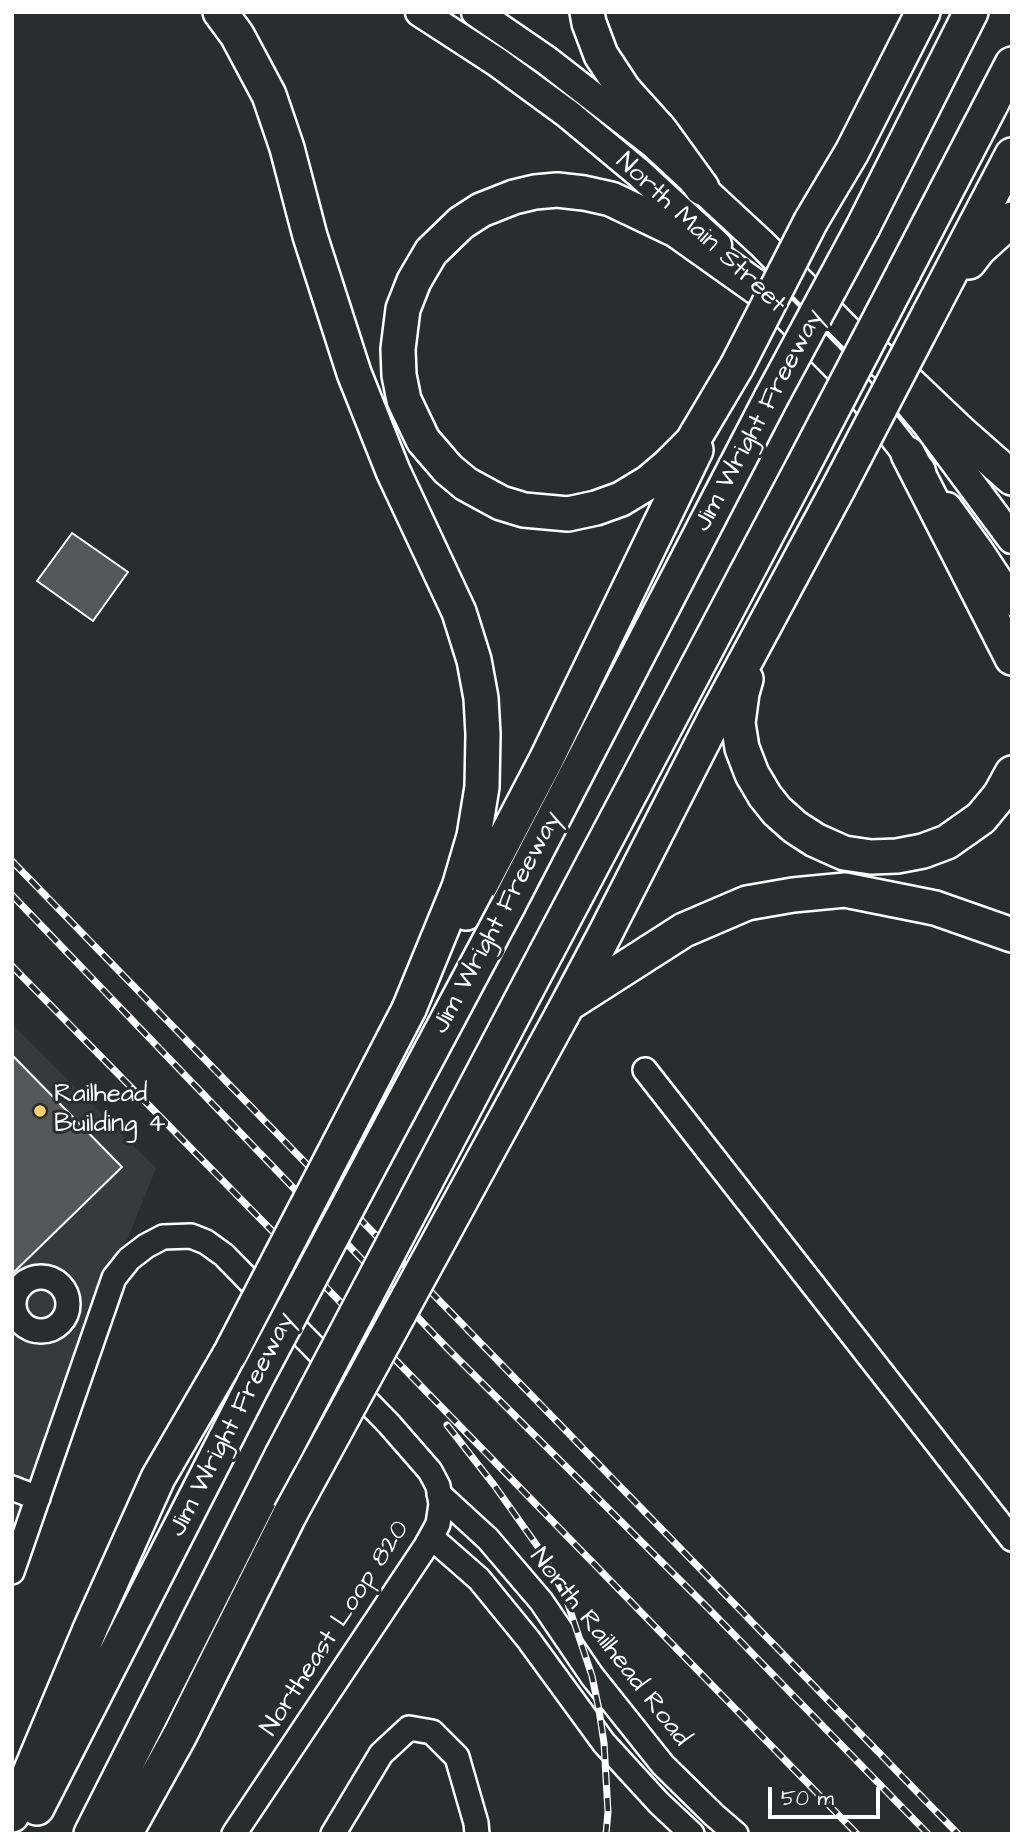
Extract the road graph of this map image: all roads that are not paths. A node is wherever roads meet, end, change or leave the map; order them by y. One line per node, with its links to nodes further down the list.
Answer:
1 (220, 12): 24 (highway)
2 (420, 12): 13 (main road, North Main Street)
3 (476, 12): 11 (main road, North Main Street)
4 (587, 12): 11 (highway)
5 (902, 12): 9 (highway)
6 (923, 12): 9 (highway)
7 (971, 12): 37 (highway, Jim Wright Freeway, bridge)
8 (1012, 64): 38 (highway, bridge)
9 (852, 152): 16 (highway, bridge)
10 (1012, 155): 14 (highway)
11 (702, 188): 15 (main road, North Main Street)
12 (1012, 219): 14 (highway)
13 (766, 294): 16 (highway); 17 (main road, North Main Street)
14 (929, 314): 21 (highway, bridge)
15 (860, 343): 18 (highway); 19 (main road, North Main Street)
16 (737, 366): 24 (highway)
17 (908, 454): 20 (main road, North Main Street); 22 (highway)
18 (1012, 478)
19 (1012, 539)
20 (1012, 601)
21 (765, 627): 23 (highway); 26 (highway)
22 (1012, 658)
23 (1012, 773)
24 (485, 846): 36 (highway, bridge)
25 (1012, 935): 26 (highway)
26 (565, 1010): 39 (highway, bridge)
27 (645, 1070): 32 (street)
28 (12, 1488): 30 (street)
29 (439, 1494): 30 (street); 31 (street, Northeast Loop 820); 34 (street, North Railhead Road)
30 (38, 1498): 33 (street)
31 (430, 1537): 35 (street); 40 (street, Northeast Loop 820)
32 (1012, 1539)
33 (12, 1572)
34 (610, 1701): 35 (street); 44 (street, North Railhead Road)
35 (587, 1720): 43 (street)
36 (12, 1815)
37 (24, 1834)
38 (91, 1834)
39 (125, 1834)
40 (234, 1834)
41 (333, 1834): 42 (street)
42 (477, 1834)
43 (692, 1834)
44 (736, 1834)

